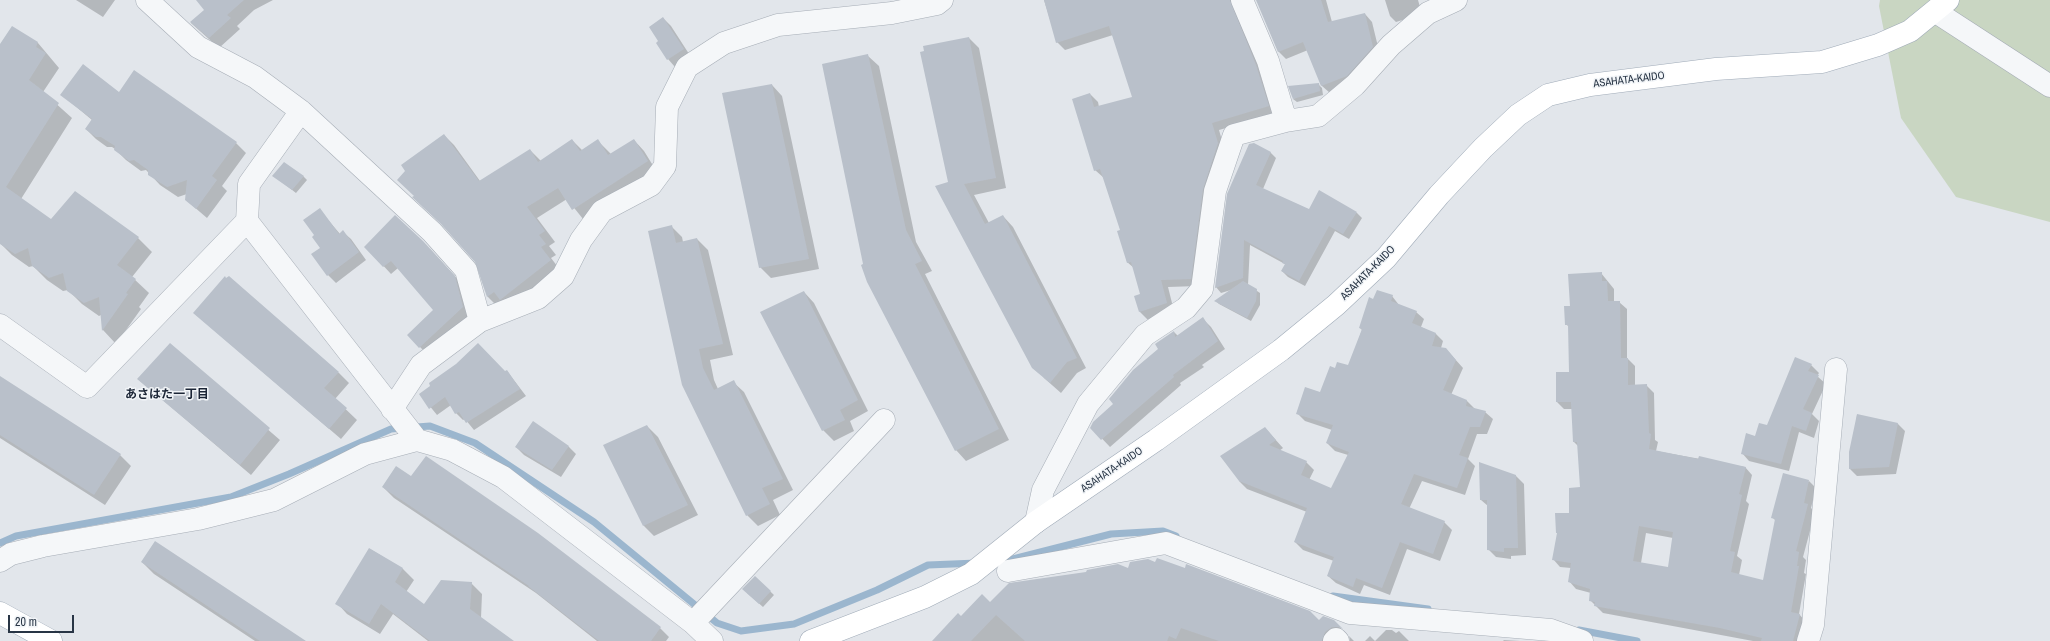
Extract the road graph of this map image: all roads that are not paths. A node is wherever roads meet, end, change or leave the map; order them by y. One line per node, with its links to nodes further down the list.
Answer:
1 (147, 0): 7 (street)
2 (942, 0): 10 (street)
3 (1242, 0): 8 (street)
4 (1456, 0): 8 (street)
5 (1942, 6): 6 (street); 16 (main road, ASAHATA-KAIDO)
6 (2050, 86)
7 (301, 111): 9 (street); 10 (street)
8 (1286, 121): 16 (street)
9 (247, 221): 11 (street); 13 (street)
10 (480, 321): 13 (street)
11 (0, 325)
12 (1836, 369): 27 (street)
13 (392, 409): 15 (street)
14 (884, 420): 20 (street)
15 (417, 440): 17 (street); 20 (street)
16 (1036, 522): 23 (main road, ASAHATA-KAIDO)
17 (0, 561)
18 (1008, 571): 26 (street)
19 (0, 613): 21 (main road)
20 (693, 623): 22 (street)
21 (51, 641)
22 (712, 641)
23 (811, 641)
24 (1334, 641): 25 (street)
25 (1338, 641)
26 (1582, 641)
27 (1808, 641)

